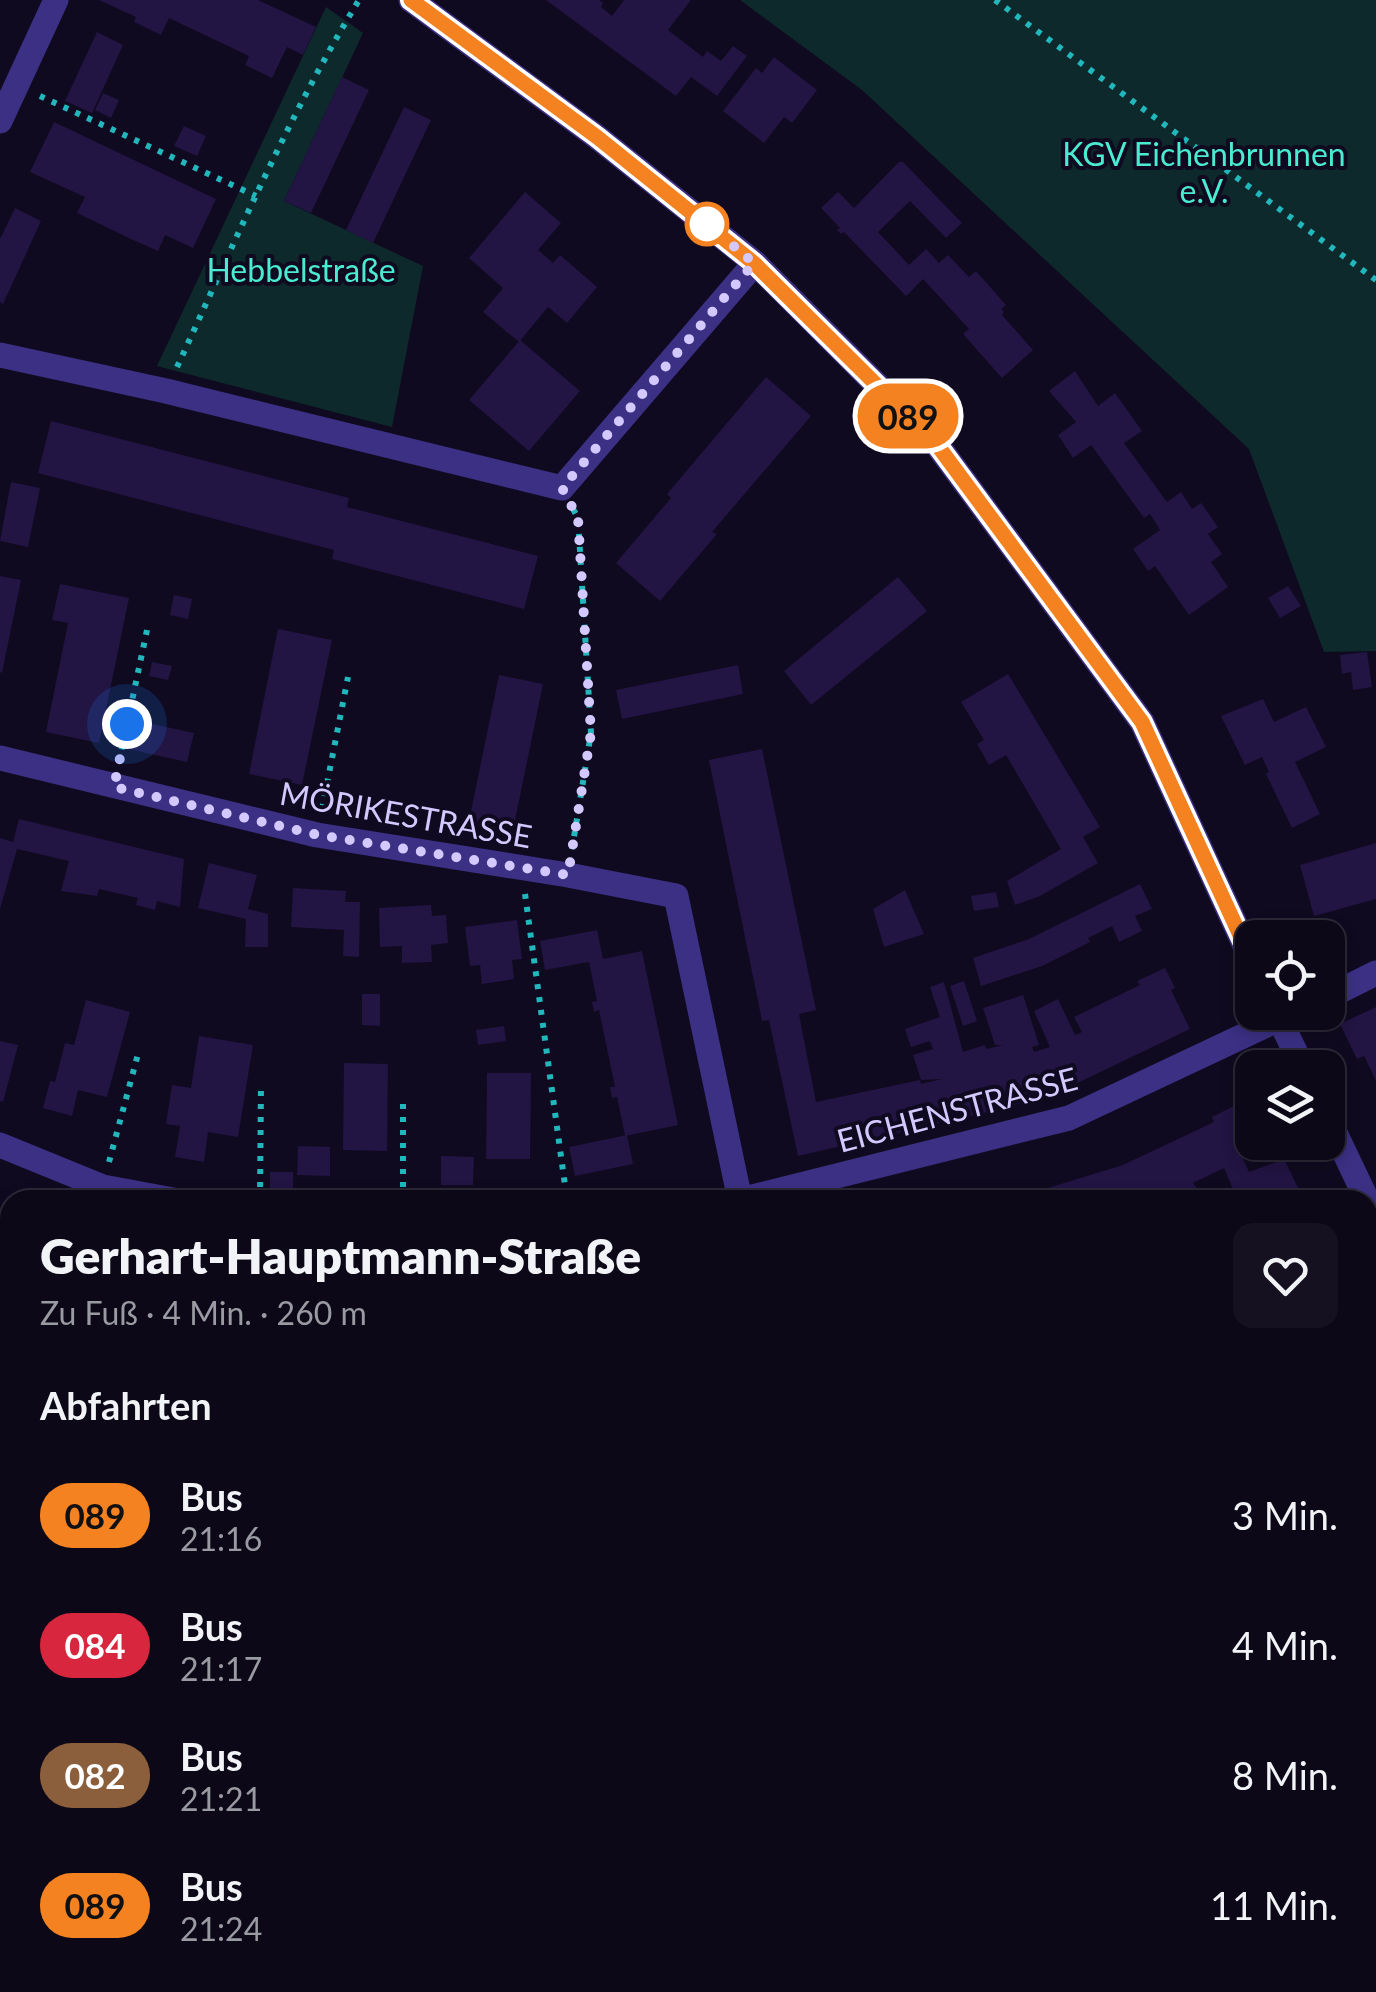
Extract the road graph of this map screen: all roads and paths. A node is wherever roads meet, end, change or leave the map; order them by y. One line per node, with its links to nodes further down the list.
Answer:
1 (56, 0): 5 (street)
2 (359, 0): 7 (path)
3 (411, 0): 8 (street)
4 (996, 0): 9 (path)
5 (16, 85): 6 (street); 7 (path)
6 (0, 120)
7 (256, 196): 11 (path)
8 (754, 263): 12 (street); 20 (street)
9 (1376, 280)
10 (0, 355): 11 (street)
11 (166, 391): 12 (street)
12 (562, 488): 19 (path)
13 (148, 630): 16 (path)
14 (348, 677): 17 (path)
15 (0, 758): 16 (street, MÖRIKESTRASSE)
16 (114, 787): 17 (street, MÖRIKESTRASSE)
17 (318, 835): 18 (street, MÖRIKESTRASSE)
18 (521, 868): 19 (street, MÖRIKESTRASSE); 33 (path)
19 (568, 875): 34 (street, MÖRIKESTRASSE)
20 (1235, 924)
21 (1376, 973): 22 (street)
22 (1345, 988)
23 (1252, 1030): 35 (street, EICHENSTRASSE)
24 (138, 1054): 29 (path)
25 (260, 1084): 31 (path)
26 (403, 1104): 32 (path)
27 (0, 1145): 29 (street)
28 (1345, 1154): 36 (street)
29 (102, 1187): 30 (street)
30 (118, 1190)
31 (260, 1190)
32 (403, 1190)
33 (566, 1190)
34 (738, 1190)
35 (780, 1190)
36 (1362, 1190)

